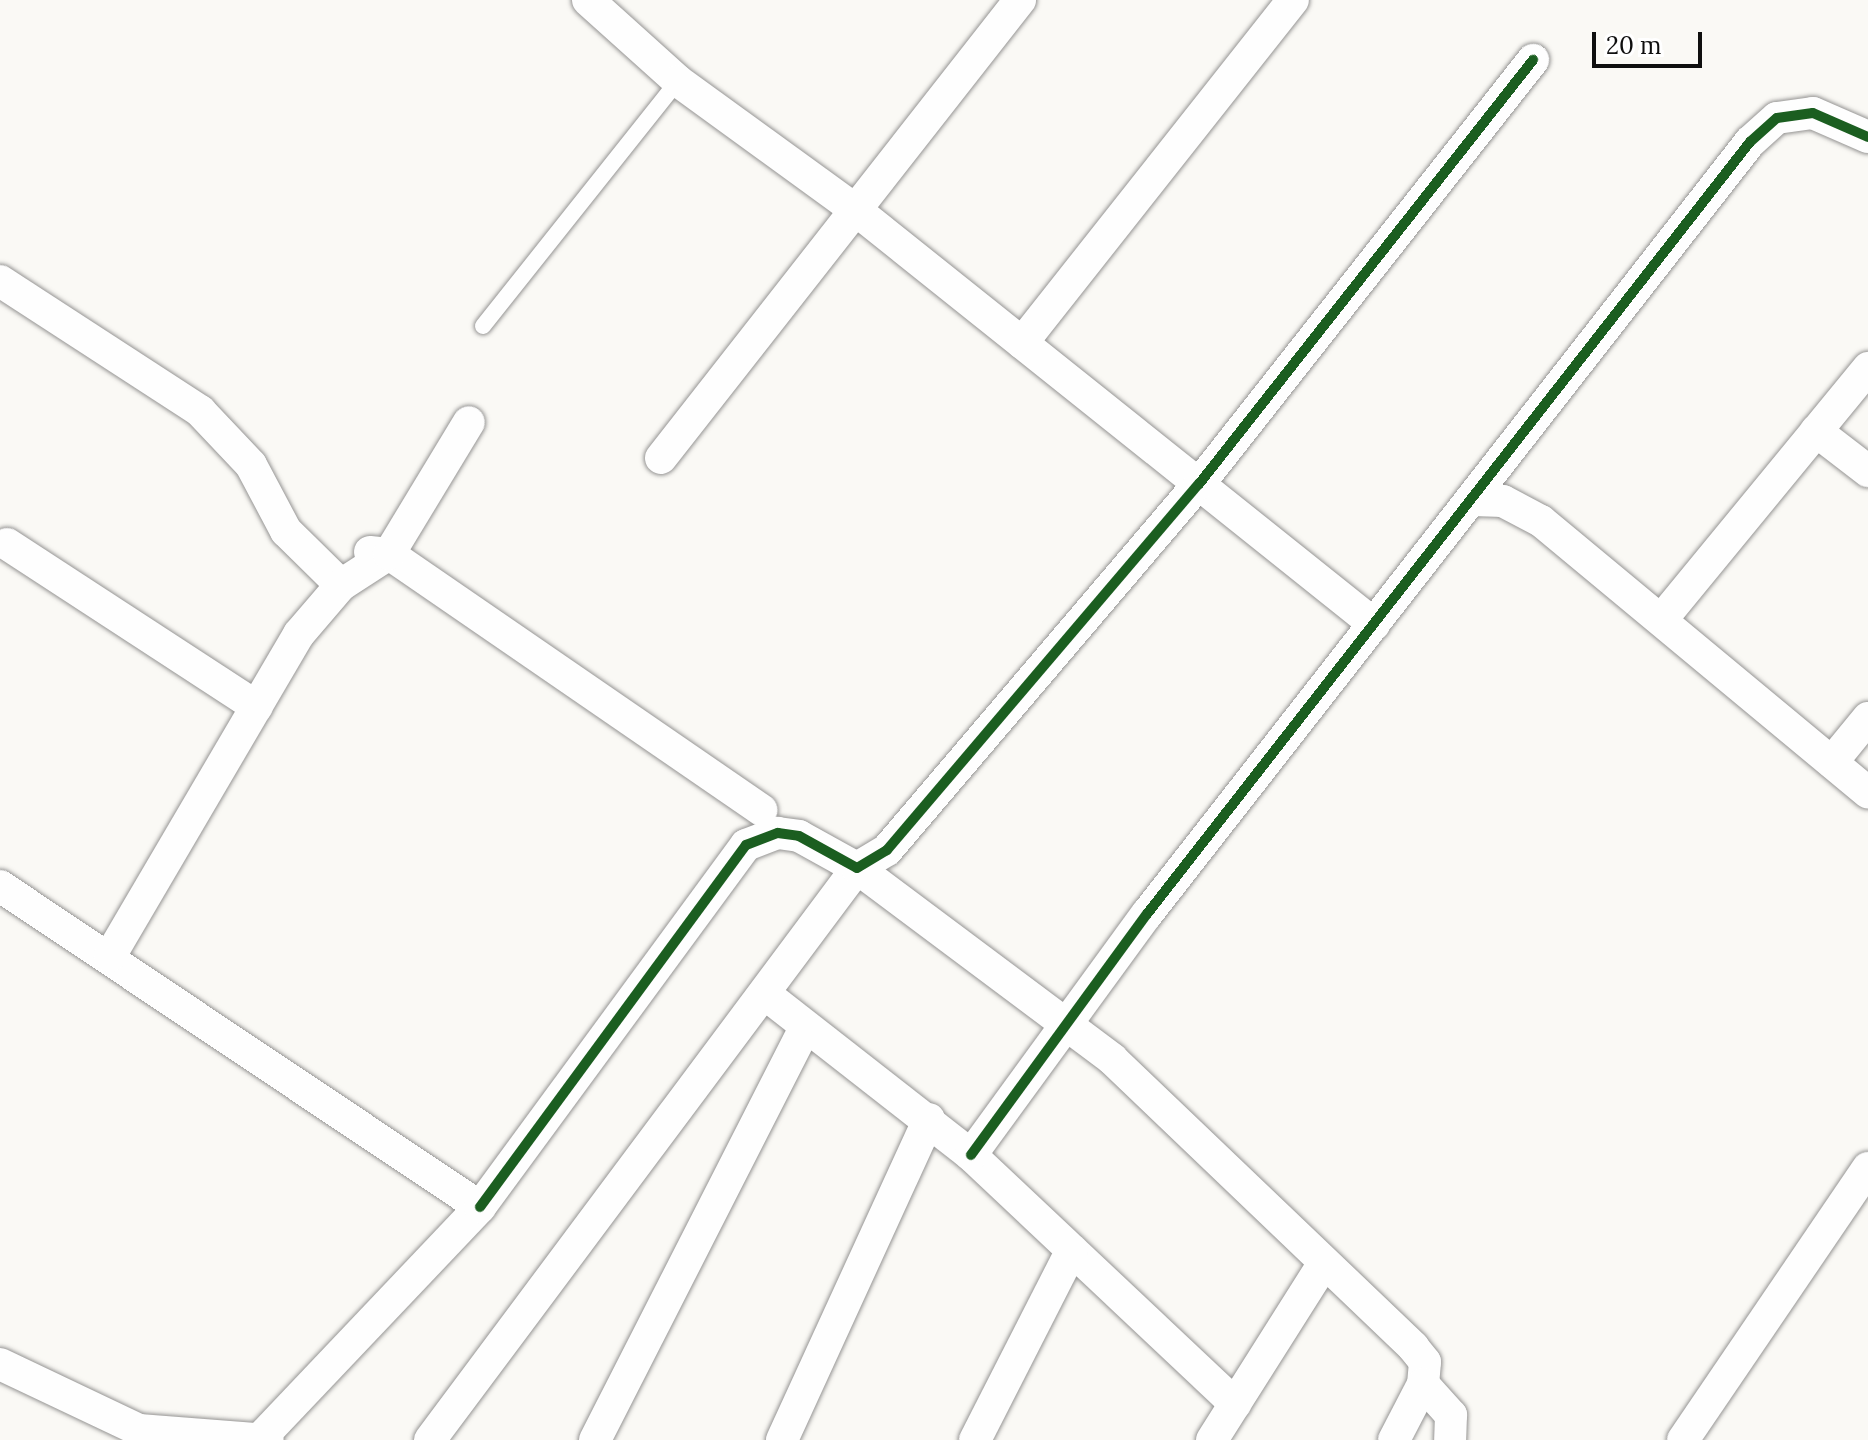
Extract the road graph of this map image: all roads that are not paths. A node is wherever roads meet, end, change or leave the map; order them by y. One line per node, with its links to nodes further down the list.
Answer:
1 (588, 0): 5 (street)
2 (1020, 0): 7 (street)
3 (1293, 0): 10 (street)
4 (1533, 60): 16 (street)
5 (678, 81): 7 (street); 9 (lane)
6 (1868, 137): 17 (street)
7 (857, 211): 10 (street); 14 (street)
8 (0, 281): 20 (street)
9 (483, 326)
10 (1022, 343): 16 (street)
11 (1868, 368): 13 (street)
12 (469, 422): 19 (street)
13 (1816, 431): 15 (street); 21 (street)
14 (661, 458)
15 (1868, 471)
16 (1199, 484): 22 (street); 28 (street)
17 (1473, 500): 21 (street); 22 (street)
18 (7, 544): 23 (street)
19 (378, 553): 20 (street); 27 (street)
20 (341, 585): 23 (street)
21 (1662, 619): 25 (street)
22 (1374, 624): 32 (street)
23 (257, 707): 30 (street)
24 (1868, 718): 25 (street)
25 (1832, 762): 26 (street)
26 (1868, 792)
27 (762, 810)
28 (857, 868): 31 (street); 32 (street); 37 (street)
29 (5, 900): 30 (street)
30 (110, 956): 37 (street)
31 (765, 994): 33 (street); 45 (street)
32 (1067, 1024): 35 (street); 39 (street)
33 (804, 1029): 34 (street); 46 (street)
34 (929, 1119): 35 (street); 47 (street)
35 (971, 1155): 38 (street)
36 (1868, 1168): 52 (street)
37 (480, 1207): 44 (street)
38 (1072, 1250): 42 (street); 48 (street)
39 (1324, 1263): 41 (street); 42 (street)
40 (0, 1364): 43 (street)
41 (1423, 1384): 50 (street); 51 (street)
42 (1235, 1404): 49 (street)
43 (150, 1435): 44 (street)
44 (264, 1439)
45 (430, 1440)
46 (595, 1440)
47 (782, 1440)
48 (975, 1440)
49 (1212, 1440)
50 (1394, 1440)
51 (1450, 1440)
52 (1683, 1440)

